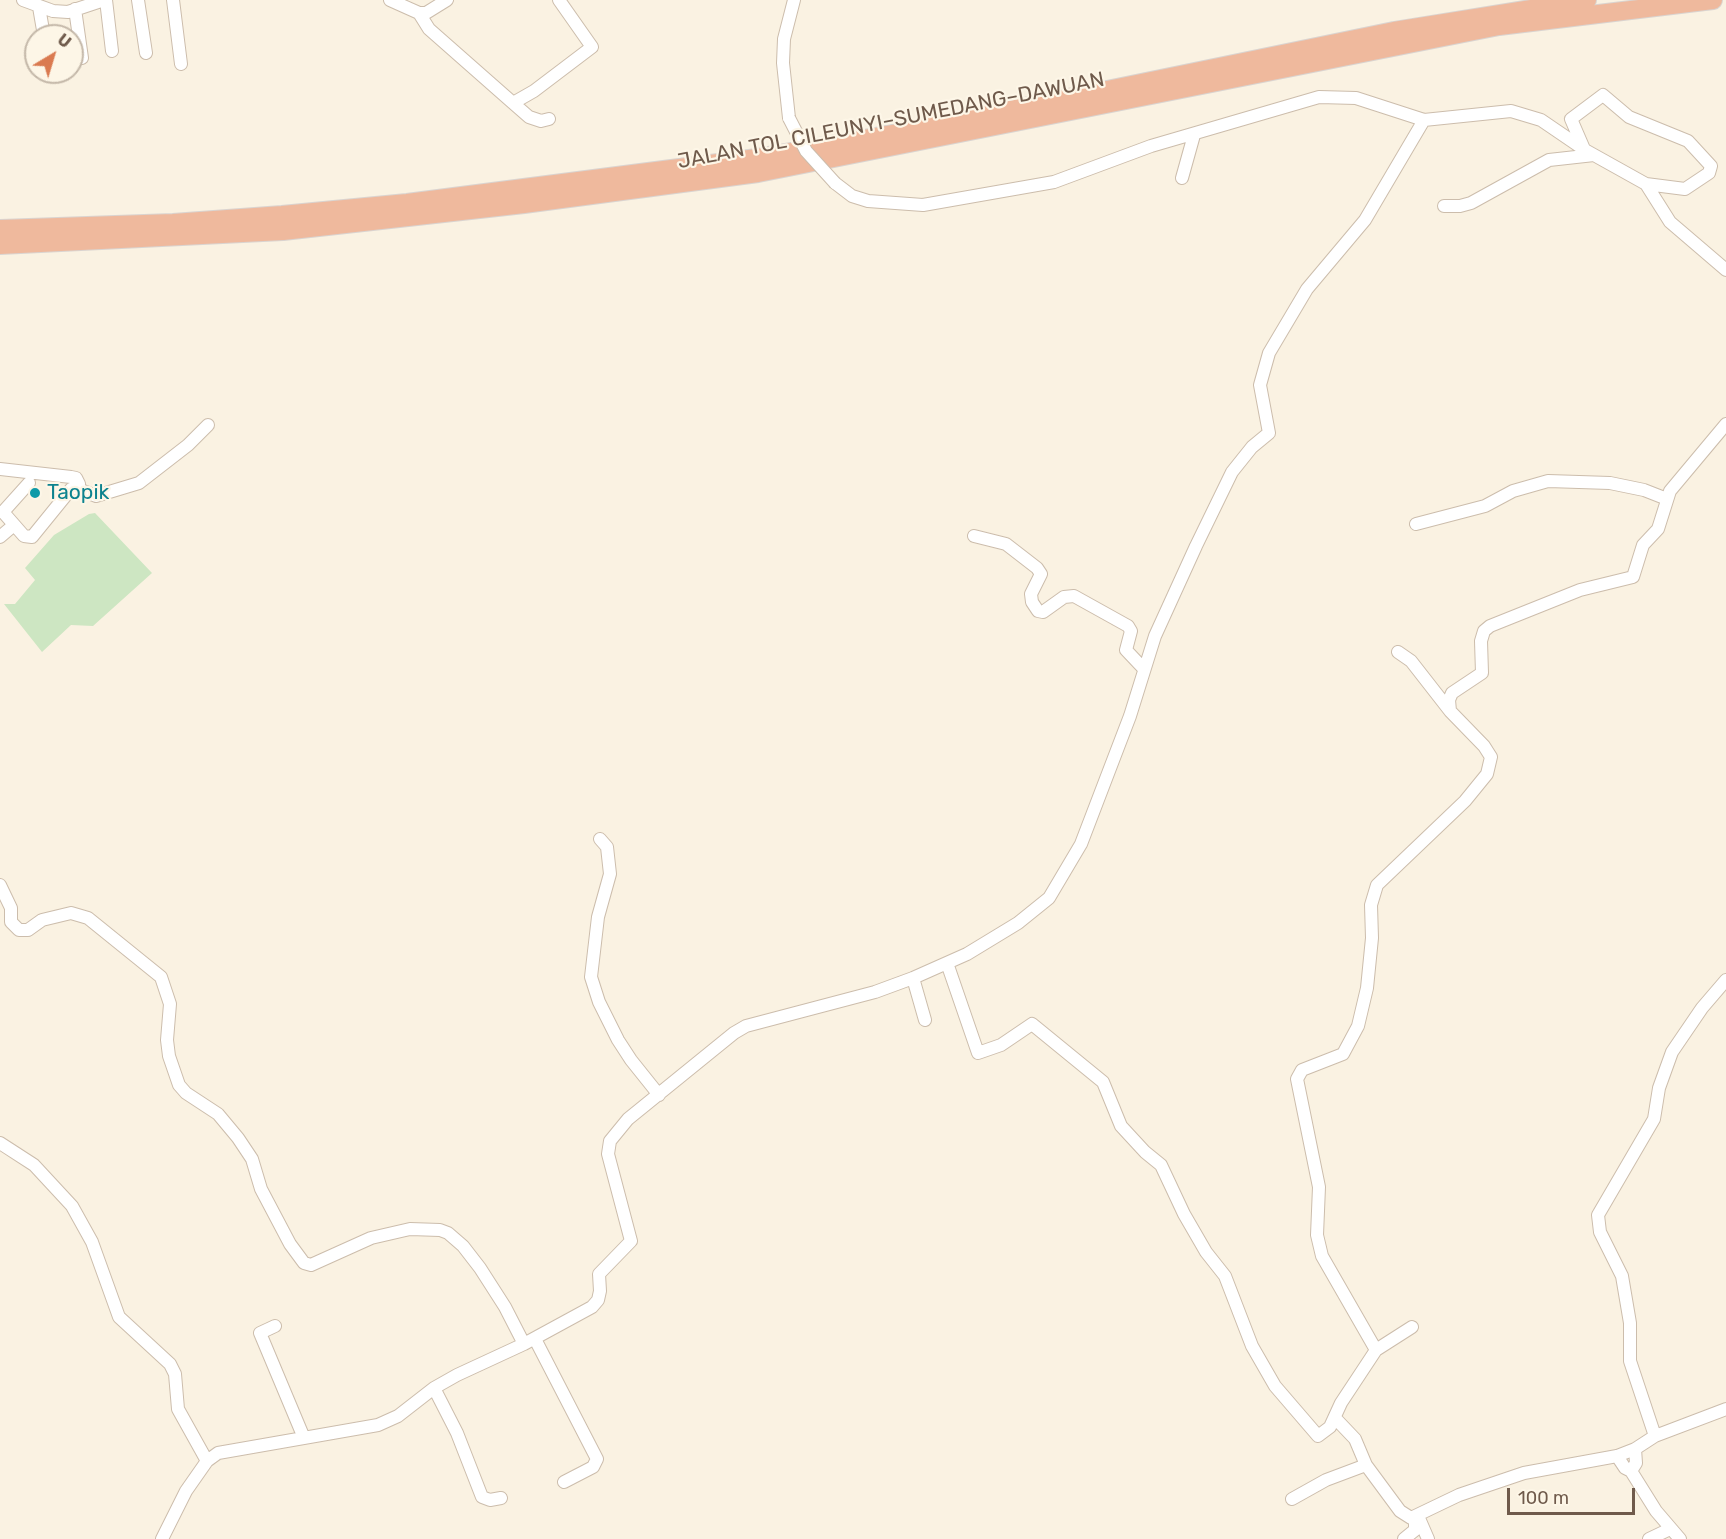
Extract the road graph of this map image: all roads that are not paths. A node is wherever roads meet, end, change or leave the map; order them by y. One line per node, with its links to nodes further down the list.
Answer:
1 (23, 0): 11 (street)
2 (105, 0): 12 (street); 16 (street)
3 (138, 0): 17 (street)
4 (173, 0): 18 (street)
5 (390, 0): 13 (street)
6 (447, 0): 13 (street)
7 (559, 0): 19 (street)
8 (794, 0): 22 (street, bridge)
9 (1587, 0): 27 (highway, JALAN TOL CILEUNYI–SUMEDANG–DAWUAN)
10 (1713, 0): 28 (highway, JALAN TOL CILEUNYI–SUMEDANG–DAWUAN)
11 (39, 7): 12 (street); 14 (street)
12 (75, 9): 15 (street)
13 (419, 13): 19 (street)
14 (42, 24)
15 (77, 24)
16 (112, 51)
17 (146, 53)
18 (181, 64)
19 (513, 103): 20 (street)
20 (549, 119)
21 (1424, 120): 22 (street); 23 (street); 42 (street)
22 (1194, 135): 24 (street)
23 (1589, 153): 25 (street); 25 (street); 26 (street)
24 (1182, 178)
25 (1646, 184): 29 (street)
26 (1444, 206)
27 (0, 229)
28 (0, 245)
29 (1726, 270)
30 (1726, 424): 35 (street)
31 (208, 425): 34 (street)
32 (0, 469): 34 (street)
33 (29, 483): 36 (street)
34 (76, 488): 38 (street)
35 (1667, 499): 37 (street); 43 (street)
36 (2, 512): 38 (street)
37 (1416, 524)
38 (14, 525): 40 (street)
39 (974, 536): 42 (street)
40 (0, 537)
41 (1398, 652): 43 (street)
42 (1143, 668): 46 (street)
43 (1450, 711): 55 (street)
44 (600, 839): 50 (street)
45 (0, 885): 54 (street)
46 (947, 963): 47 (street); 58 (street)
47 (913, 978): 49 (street); 50 (street)
48 (1726, 980): 59 (street)
49 (925, 1020)
50 (659, 1095): 54 (street)
51 (0, 1143): 63 (street)
52 (275, 1326): 60 (street)
53 (1412, 1327): 55 (street)
54 (530, 1342): 56 (street); 66 (street)
55 (1376, 1350): 58 (street)
56 (434, 1388): 60 (street); 67 (street)
57 (1726, 1409): 59 (street)
58 (1335, 1418): 64 (street)
59 (1655, 1436): 61 (street)
60 (304, 1438): 63 (street)
61 (1635, 1449): 62 (street); 65 (street)
62 (1617, 1456): 65 (street); 69 (street)
63 (207, 1461): 71 (street)
64 (1365, 1465): 68 (street); 69 (street)
65 (1632, 1471): 70 (street)
66 (564, 1482)
67 (501, 1498)
68 (1292, 1499)
69 (1416, 1516): 72 (street); 73 (street)
70 (1670, 1529): 74 (street); 75 (street)
71 (162, 1539)
72 (1404, 1539)
73 (1428, 1539)
74 (1649, 1539)
75 (1680, 1539)

